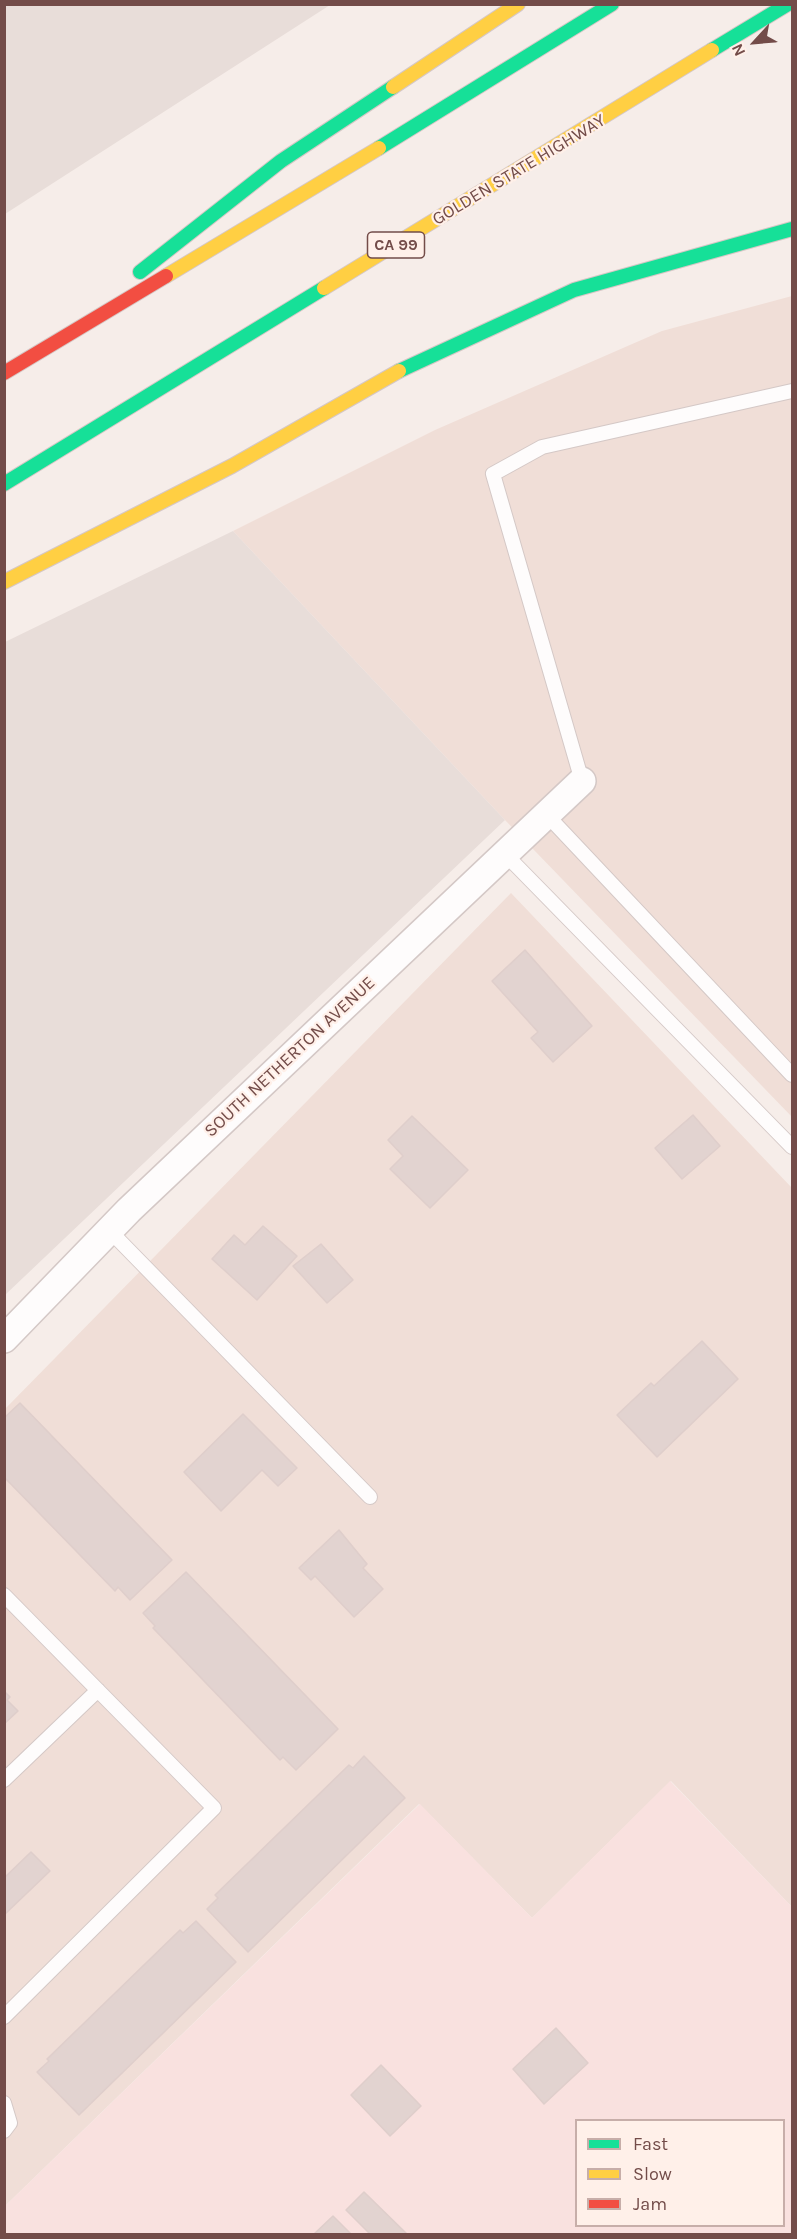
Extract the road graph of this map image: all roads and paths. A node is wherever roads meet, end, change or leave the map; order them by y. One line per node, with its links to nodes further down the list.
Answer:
1 (518, 4): 5 (highway)
2 (612, 4): 5 (highway)
3 (788, 4): 8 (highway, GOLDEN STATE HIGHWAY / CA 99)
4 (792, 229): 9 (highway)
5 (32, 356): 6 (highway)
6 (4, 373)
7 (792, 391): 10 (lane)
8 (4, 484)
9 (4, 582)
10 (582, 781): 11 (street, SOUTH NETHERTON AVENUE)
11 (546, 814): 12 (street, SOUTH NETHERTON AVENUE); 13 (lane)
12 (505, 854): 14 (lane); 15 (street, SOUTH NETHERTON AVENUE)
13 (792, 1076)
14 (792, 1147)
15 (109, 1230): 16 (street, SOUTH NETHERTON AVENUE); 17 (lane)
16 (4, 1339)
17 (370, 1497)
18 (4, 1595): 19 (lane)
19 (98, 1690): 20 (lane); 21 (lane)
20 (4, 1780)
21 (4, 2017)
22 (4, 2103): 23 (lane)
23 (4, 2130)

